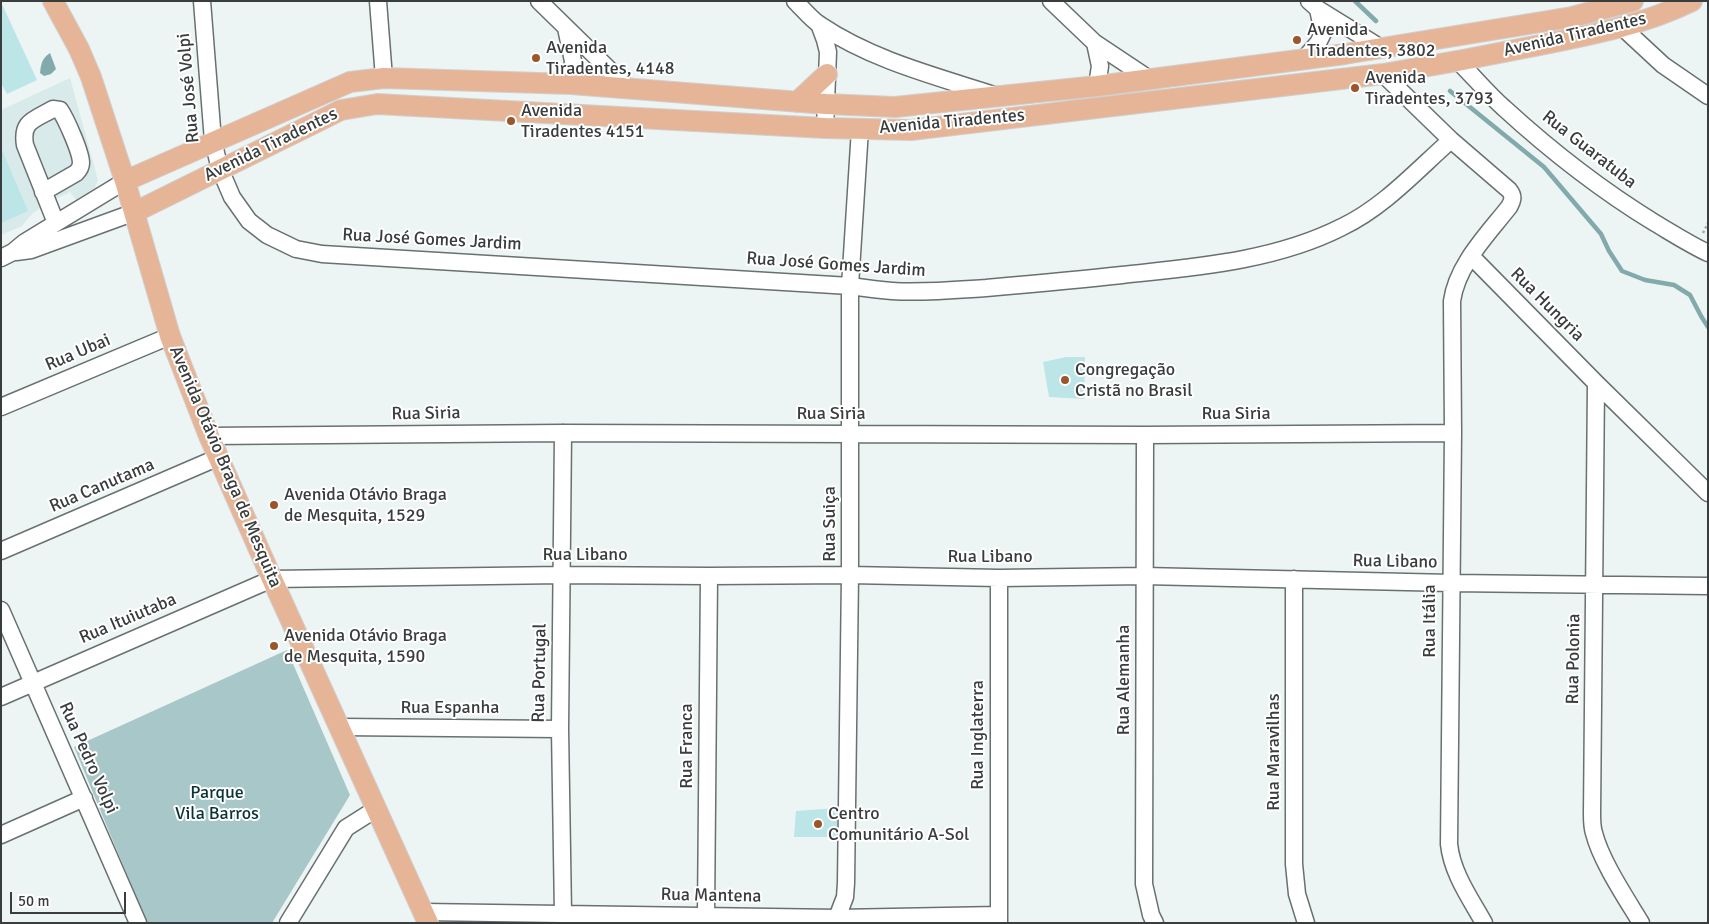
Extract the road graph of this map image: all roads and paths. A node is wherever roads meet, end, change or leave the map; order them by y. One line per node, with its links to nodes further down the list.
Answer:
1 (53, 1): 33 (main road, Avenida Otávio Braga de Mesquita)
2 (202, 1): 31 (street, Rua José Volpi)
3 (378, 1): 19 (street)
4 (539, 1): 11 (street)
5 (795, 1): 10 (street)
6 (1051, 1): 13 (street)
7 (1633, 1): 14 (main road, Avenida Tiradentes)
8 (1692, 1): 12 (main road, Avenida Tiradentes)
9 (1313, 5): 14 (street); 15 (street)
10 (818, 24): 17 (street); 24 (street)
11 (566, 26): 21 (street); 23 (street)
12 (1622, 28): 16 (main road, Avenida Tiradentes); 25 (street)
13 (1095, 43): 20 (street); 22 (street)
14 (1381, 48): 15 (main road, Avenida Tiradentes)
15 (1304, 59): 20 (main road, Avenida Tiradentes)
16 (1459, 62): 18 (main road, Avenida Tiradentes); 37 (street, Rua Guaratuba)
17 (827, 74): 26 (main road); 27 (street)
18 (1383, 74): 29 (main road, Avenida Tiradentes); 30 (street)
19 (384, 78): 21 (main road, Avenida Tiradentes); 31 (main road, Avenida Tiradentes)
20 (1149, 79): 22 (main road, Avenida Tiradentes)
21 (571, 84): 23 (main road, Avenida Tiradentes)
22 (1097, 86): 24 (main road, Avenida Tiradentes)
23 (627, 87): 26 (main road, Avenida Tiradentes)
24 (997, 96): 27 (main road, Avenida Tiradentes)
25 (1708, 96)
26 (798, 102): 27 (main road, Avenida Tiradentes)
27 (826, 104): 28 (street)
28 (825, 128): 29 (main road, Avenida Tiradentes); 32 (main road, Avenida Tiradentes)
29 (860, 129): 40 (street, Rua Suiça)
30 (1451, 140): 39 (street); 40 (street, Rua José Gomes Jardim)
31 (213, 141): 32 (street, Rua José Volpi); 33 (main road, Avenida Tiradentes)
32 (220, 170): 35 (main road, Avenida Tiradentes); 40 (street, Rua José Gomes Jardim)
33 (125, 181): 35 (main road, Avenida Otávio Braga de Mesquita); 36 (street)
34 (44, 192): 34 (street); 36 (street)
35 (135, 212): 38 (street); 41 (main road, Avenida Otávio Braga de Mesquita)
36 (56, 223): 38 (street)
37 (1708, 253)
38 (7, 255)
39 (1471, 256): 42 (street, Rua Hungria); 45 (street, Rua Itália)
40 (850, 286): 46 (street, Rua Suiça)
41 (170, 336): 43 (street, Rua Ubai); 48 (main road, Avenida Otávio Braga de Mesquita)
42 (1596, 384): 50 (street, Rua Hungria); 60 (street, Rua Polonia)
43 (1, 407)
44 (563, 433): 46 (street, Rua Siria); 48 (street, Rua Siria); 52 (street, Rua Portugal)
45 (1453, 433): 47 (street, Rua Siria); 59 (street, Rua Itália)
46 (850, 435): 47 (street, Rua Siria); 53 (street, Rua Suiça)
47 (1145, 435): 55 (street, Rua Alemanha)
48 (209, 436): 49 (main road, Avenida Otávio Braga de Mesquita)
49 (218, 457): 51 (street, Rua Canutama); 57 (main road, Avenida Otávio Braga de Mesquita)
50 (1708, 493)
51 (1, 551)
52 (562, 575): 54 (street, Rua Libano); 57 (street, Rua Libano); 66 (street, Rua Portugal)
53 (850, 575): 54 (street, Rua Libano); 56 (street, Rua Libano); 74 (street, Rua Suiça)
54 (709, 576): 71 (street, Rua Franca)
55 (1144, 576): 56 (street, Rua Libano); 58 (street, Rua Libano); 77 (street, Rua Alemanha)
56 (999, 578): 73 (street, Rua Inglaterra)
57 (272, 579): 63 (street, Rua Ituiutaba); 65 (main road, Avenida Otávio Braga de Mesquita)
58 (1294, 579): 59 (street, Rua Libano); 78 (street, Rua Maravilhas)
59 (1451, 583): 60 (street, Rua Libano); 79 (street, Rua Itália)
60 (1595, 585): 61 (street, Rua Libano); 80 (street, Rua Polonia)
61 (1708, 586)
62 (1, 610): 63 (street, Rua Pedro Volpi)
63 (33, 682): 64 (street, Rua Ituiutaba); 67 (street, Rua Pedro Volpi)
64 (1, 697)
65 (340, 727): 66 (street, Rua Espanha); 68 (main road, Avenida Otávio Braga de Mesquita)
66 (560, 729): 70 (street, Rua Portugal)
67 (84, 798): 69 (street); 75 (street, Rua Pedro Volpi)
68 (376, 809): 72 (main road, Avenida Otávio Braga de Mesquita); 76 (street)
69 (1, 835)
70 (562, 914): 71 (street, Rua Mantena); 72 (street, Rua Mantena)
71 (706, 916): 74 (street, Rua Mantena)
72 (426, 917)
73 (998, 919): 74 (street, Rua Mantena)
74 (837, 920)
75 (137, 922)
76 (288, 923)
77 (1155, 923)
78 (1306, 923)
79 (1484, 923)
80 (1641, 923)

